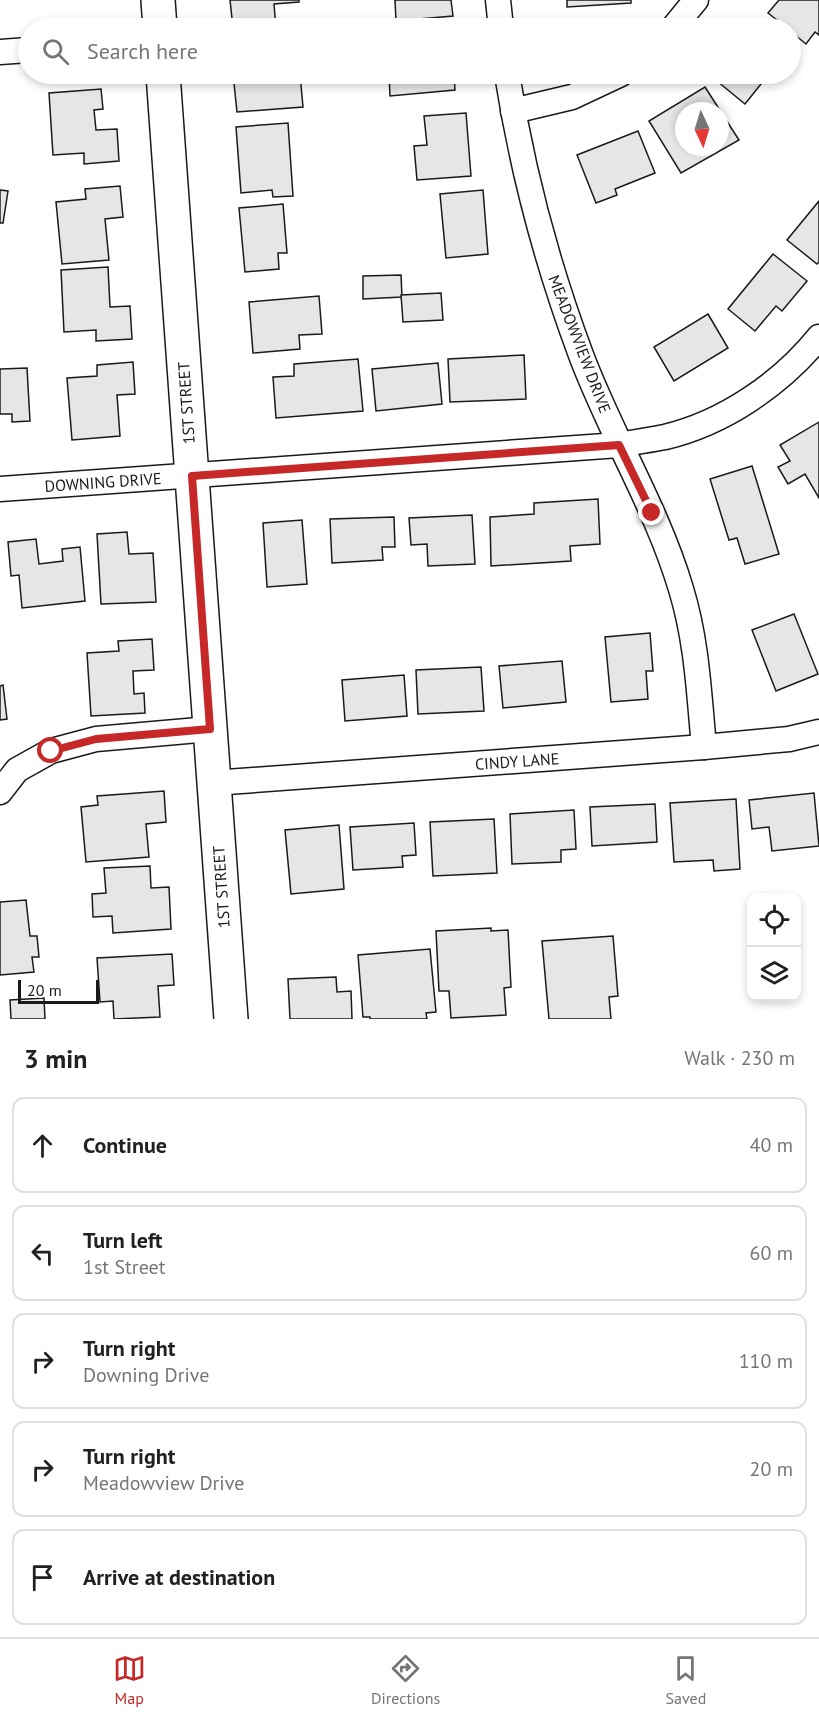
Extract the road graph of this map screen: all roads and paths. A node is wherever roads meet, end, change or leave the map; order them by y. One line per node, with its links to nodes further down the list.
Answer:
1 (158, 0): 4 (street)
2 (498, 0): 5 (street)
3 (696, 0): 6 (street)
4 (159, 18)
5 (500, 18)
6 (681, 18)
7 (18, 51): 8 (street)
8 (0, 52)
9 (164, 84): 15 (street, 1ST STREET)
10 (509, 84): 12 (street, MEADOWVIEW DRIVE)
11 (600, 84): 12 (street)
12 (513, 111): 14 (street, MEADOWVIEW DRIVE)
13 (819, 337): 14 (street, DOWNING DRIVE)
14 (619, 445): 15 (street, DOWNING DRIVE); 19 (street, MEADOWVIEW DRIVE)
15 (192, 476): 16 (street, DOWNING DRIVE); 17 (street, 1ST STREET)
16 (0, 489)
17 (210, 729): 20 (street, 1ST STREET); 21 (street)
18 (819, 732): 19 (street, CINDY LANE)
19 (704, 747): 20 (street, CINDY LANE)
20 (213, 783): 22 (street, 1ST STREET)
21 (0, 792)
22 (231, 1019)

